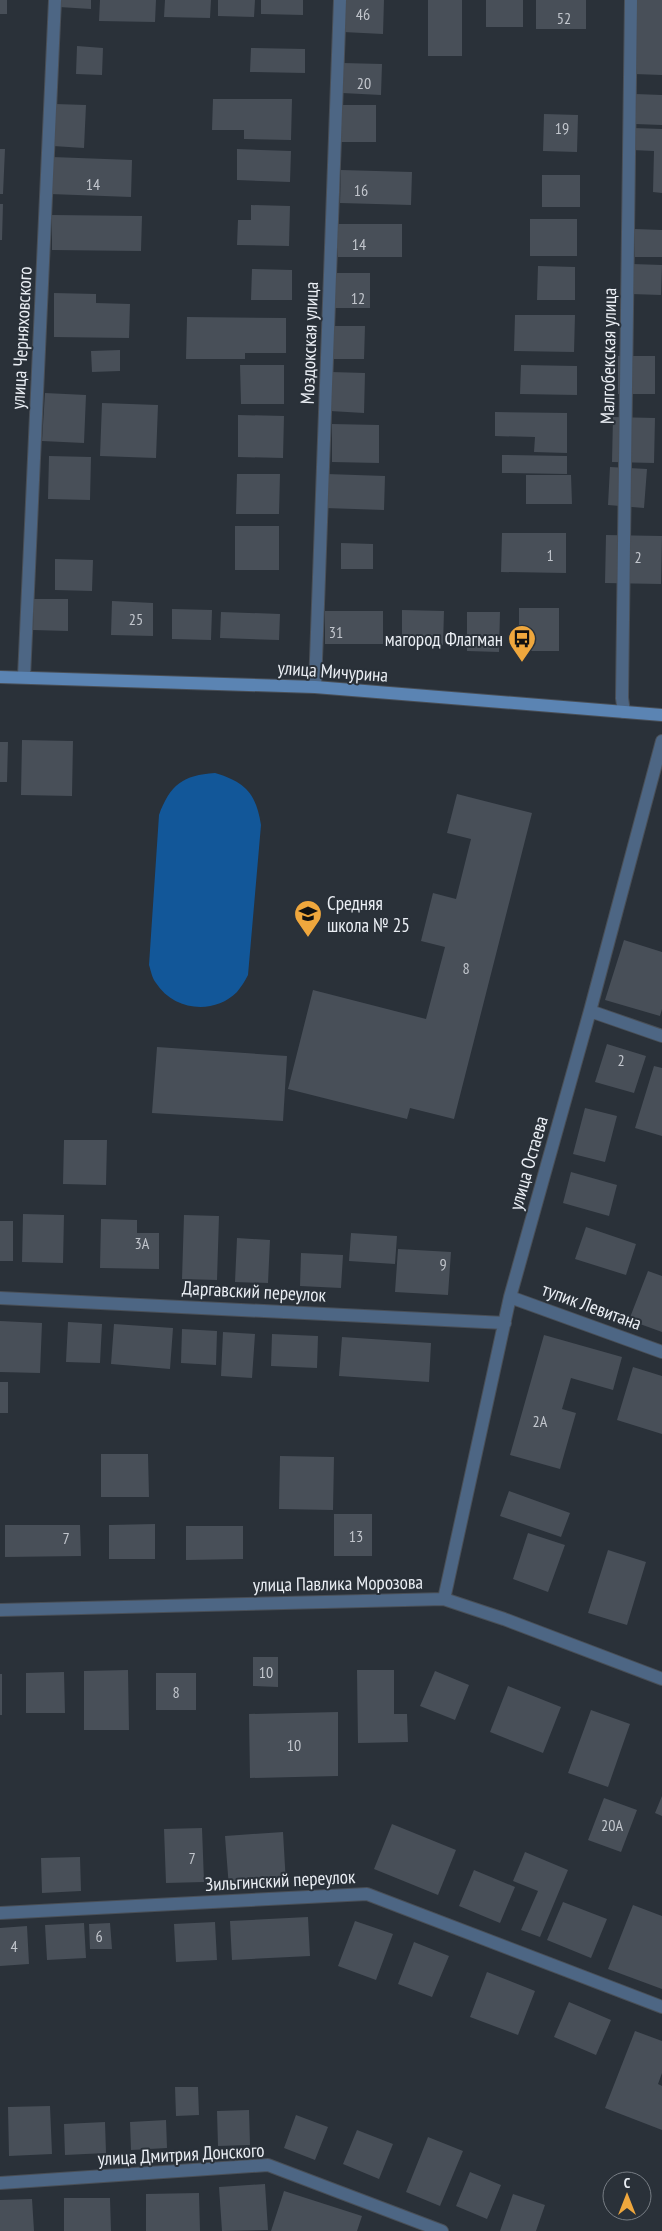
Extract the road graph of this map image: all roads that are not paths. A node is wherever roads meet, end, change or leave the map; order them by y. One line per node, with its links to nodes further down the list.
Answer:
1 (55, 0): 5 (street, улица Черняховского)
2 (340, 0): 6 (street, Моздокская улица)
3 (631, 0): 7 (street, Малгобекская улица)
4 (0, 677): 5 (street, улица Мичурина)
5 (24, 678): 6 (street, улица Мичурина)
6 (315, 687): 7 (street, улица Мичурина)
7 (624, 712): 8 (street, улица Мичурина)
8 (662, 715)
9 (662, 741): 10 (street, улица Остаева)
10 (590, 1011): 11 (street); 12 (street, улица Остаева)
11 (662, 1036)
12 (510, 1297): 14 (street, улица Остаева); 15 (street, тупик Левитана)
13 (0, 1298): 14 (street, Даргавский переулок)
14 (506, 1323): 16 (street, улица Остаева)
15 (662, 1352)
16 (444, 1599): 17 (street, улица Павлика Морозова); 18 (street, улица Павлика Морозова)
17 (0, 1610)
18 (662, 1679)
19 (0, 1913): 20 (street, Зильгинский переулок)
20 (662, 2007)
21 (0, 2183): 22 (street, улица Дмитрия Донского)
22 (442, 2231)

